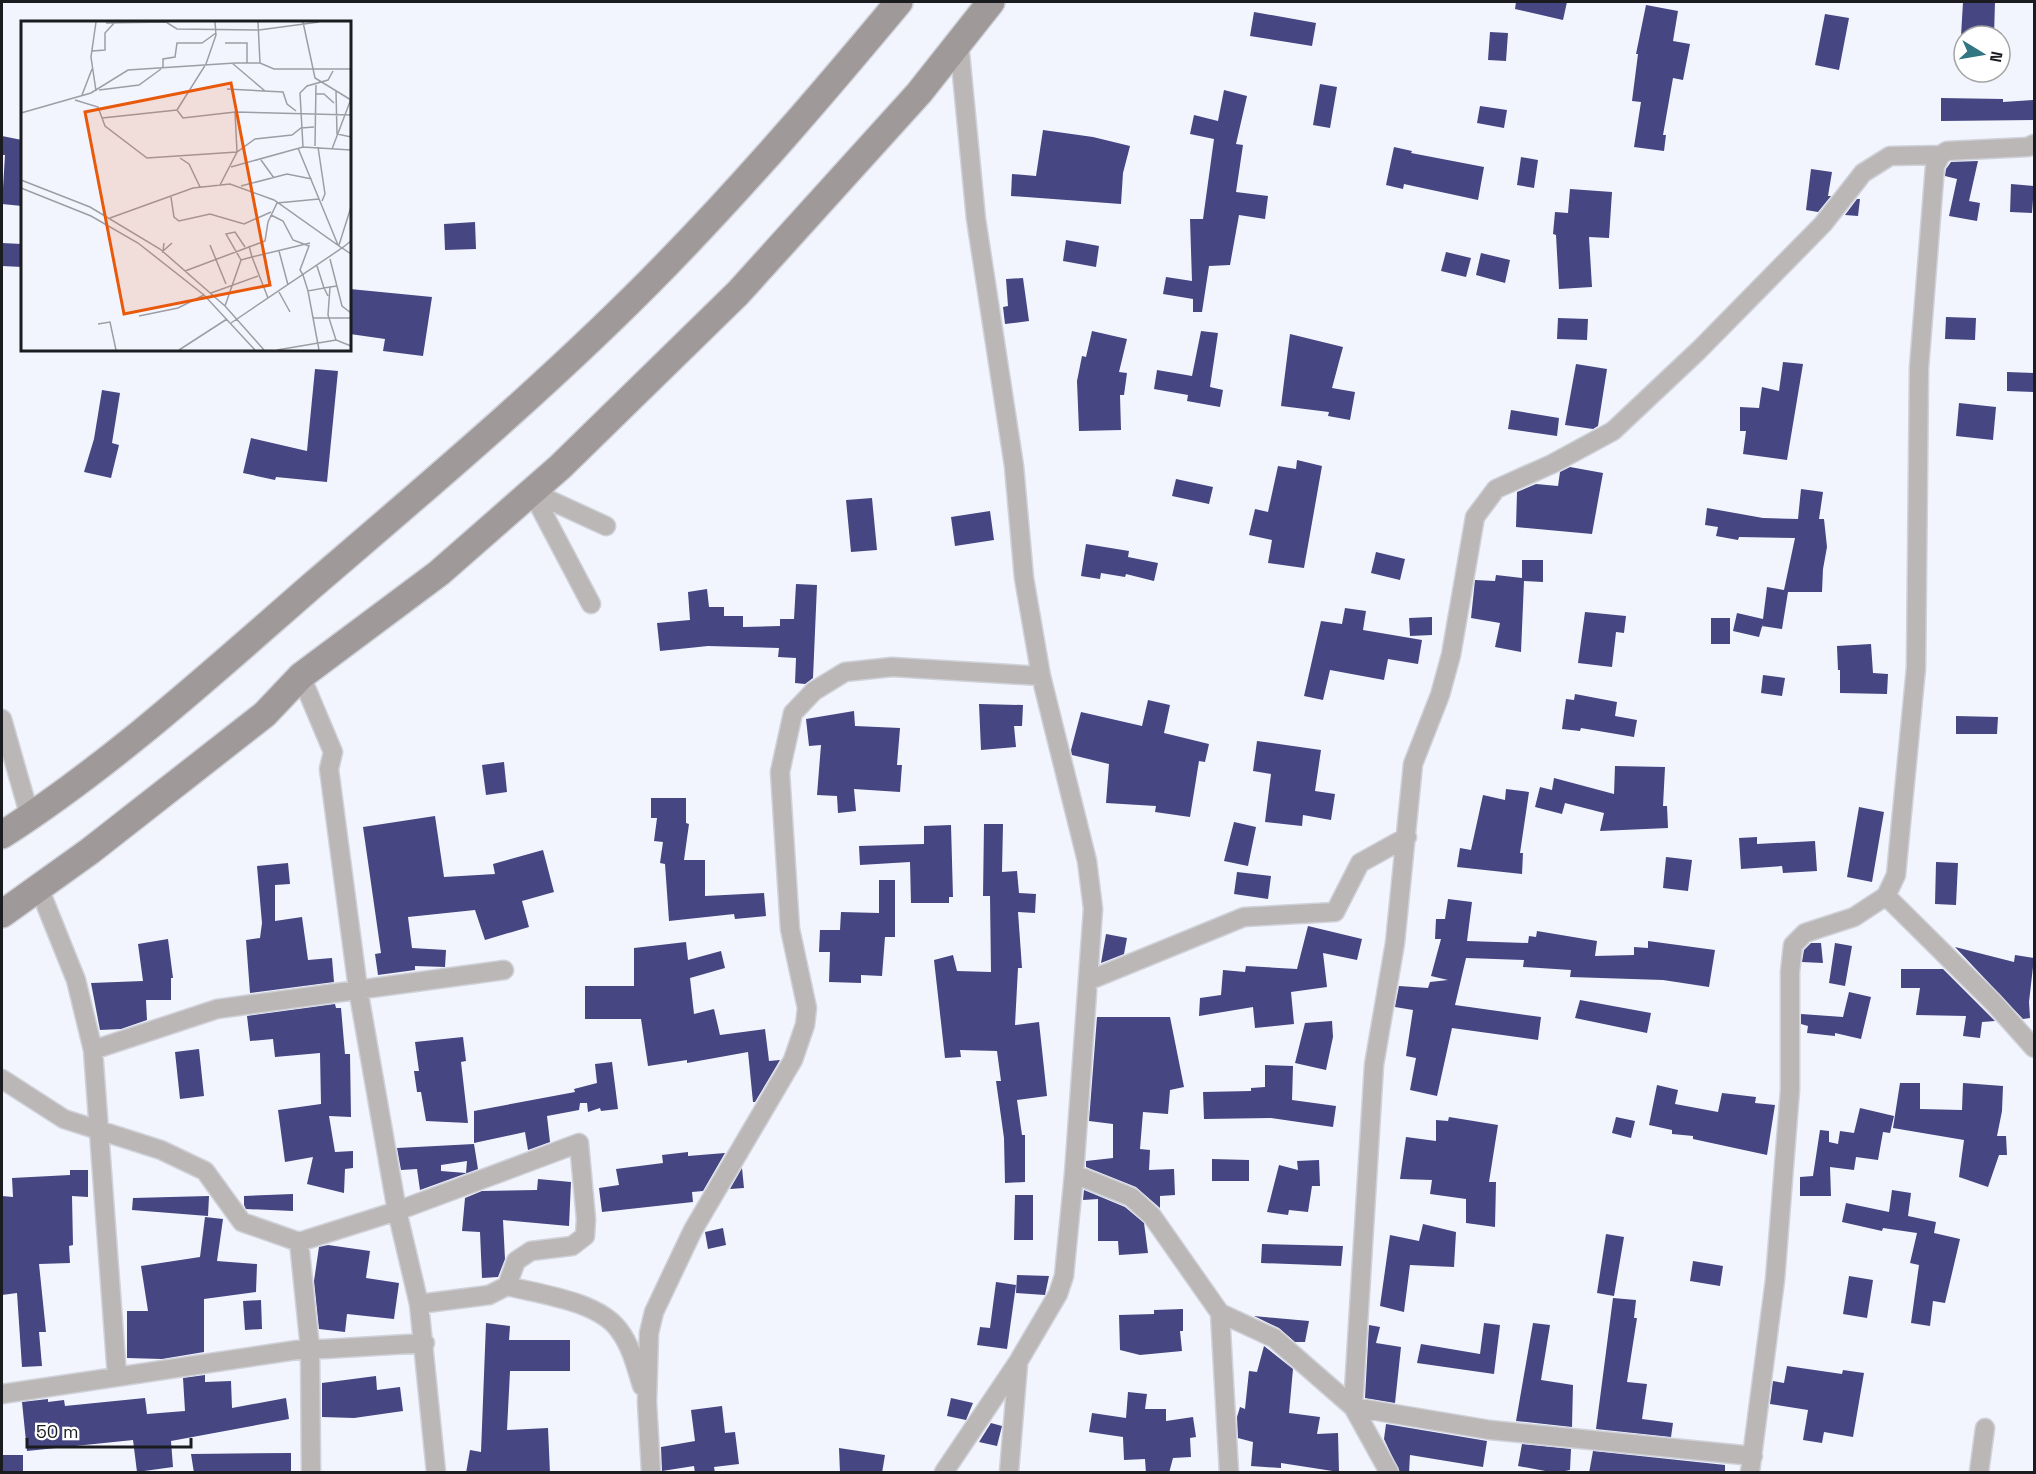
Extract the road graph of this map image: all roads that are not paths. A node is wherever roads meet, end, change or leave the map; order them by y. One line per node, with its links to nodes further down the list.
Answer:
1 (899, 2): 12 (street)
2 (991, 2): 3 (street)
3 (958, 43): 6 (street); 10 (street)
4 (2034, 144): 5 (street)
5 (1941, 155): 14 (street); 16 (street)
6 (532, 492): 7 (street); 8 (street); 9 (street)
7 (606, 526)
8 (591, 604)
9 (301, 676): 15 (street); 20 (street)
10 (1041, 676): 19 (street); 36 (street)
11 (2, 720): 12 (street)
12 (30, 817): 13 (street)
13 (2, 835)
14 (1407, 837): 19 (street); 37 (street)
15 (39, 888): 17 (street); 22 (street)
16 (1886, 896): 21 (street); 39 (street)
17 (2, 914)
18 (504, 970): 20 (street)
19 (1089, 980): 25 (street)
20 (358, 989): 22 (street); 26 (street)
21 (2034, 1048)
22 (93, 1050): 24 (street)
23 (2, 1079): 24 (street)
24 (100, 1128): 27 (street); 34 (street)
25 (1074, 1174): 30 (street); 33 (street)
26 (397, 1211): 27 (street); 28 (street); 29 (street)
27 (299, 1242): 32 (street)
28 (507, 1286): 29 (street); 36 (street)
29 (420, 1304): 31 (street)
30 (1220, 1313): 37 (street); 45 (street)
31 (425, 1343): 32 (street); 41 (street)
32 (310, 1348): 34 (street); 40 (street)
33 (1018, 1362): 43 (street); 44 (street)
34 (117, 1376): 35 (street)
35 (2, 1394)
36 (647, 1402): 42 (street)
37 (1353, 1407): 39 (street); 46 (street)
38 (1985, 1428): 47 (street)
39 (1751, 1465)
40 (311, 1473)
41 (436, 1473)
42 (651, 1473)
43 (944, 1473)
44 (1009, 1473)
45 (1229, 1473)
46 (1389, 1473)
47 (1979, 1473)

